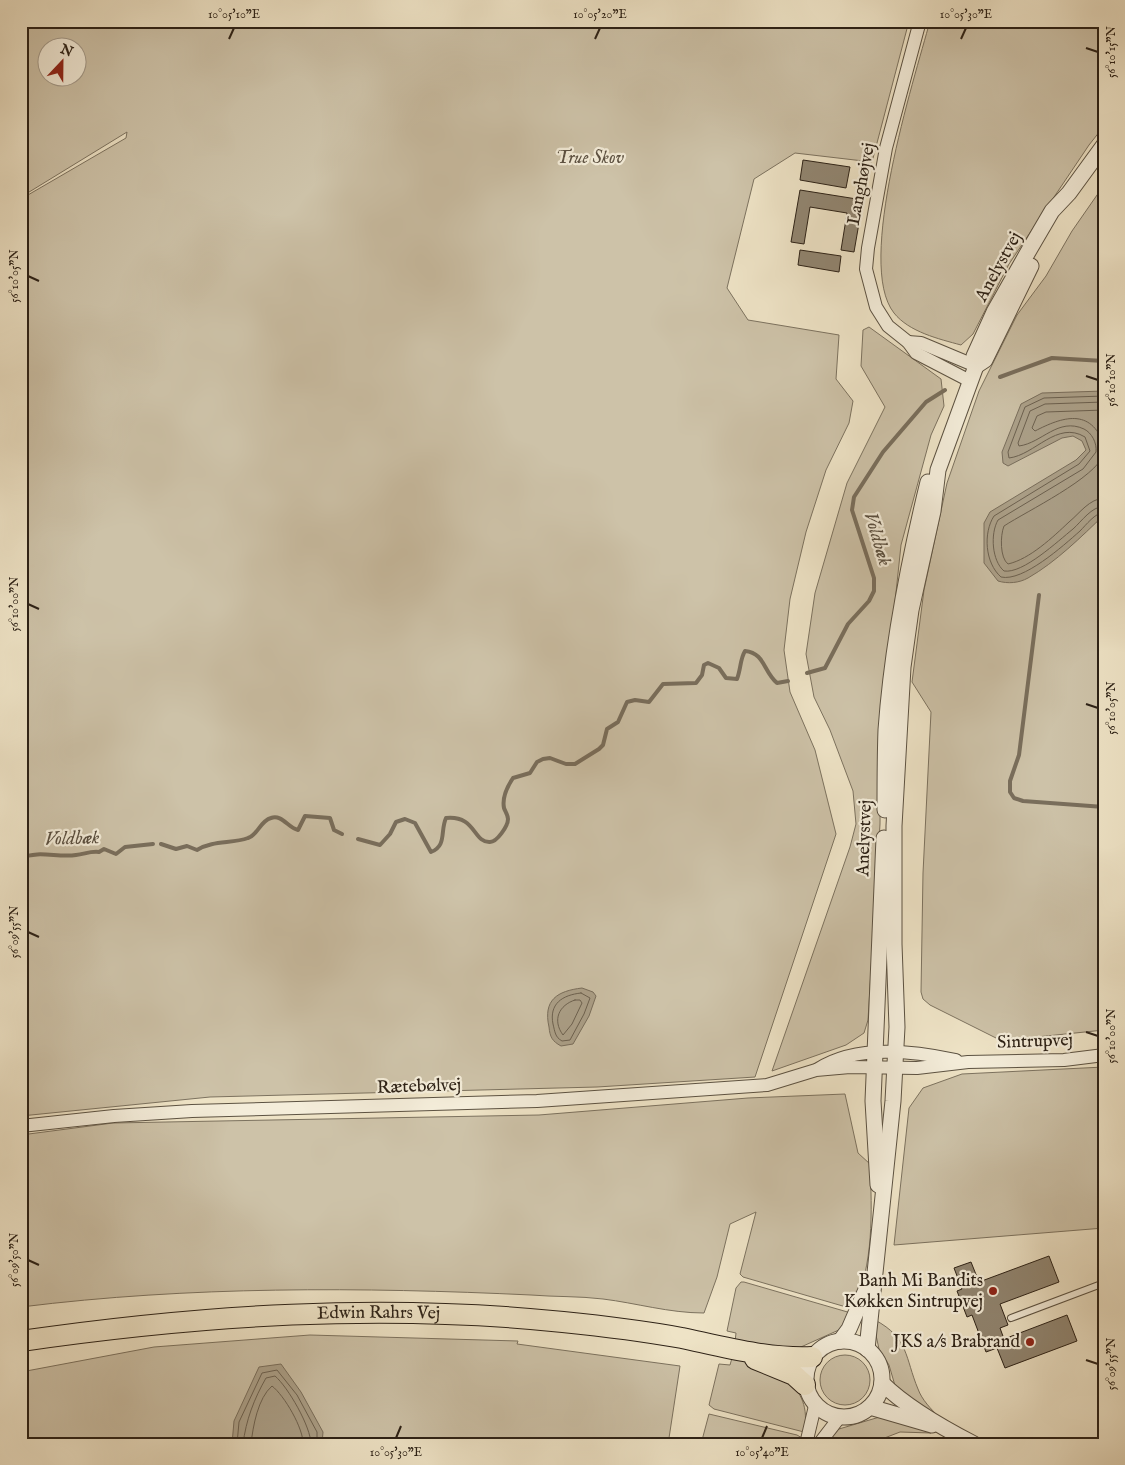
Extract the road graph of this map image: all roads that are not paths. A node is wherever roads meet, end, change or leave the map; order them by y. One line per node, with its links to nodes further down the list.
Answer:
1 (920, 21): 3 (street, Langhøjvej)
2 (1104, 145): 4 (street, Anelystvej)
3 (908, 342): 4 (street, Langhøjvej); 5 (street, Langhøjvej)
4 (976, 366): 5 (street, Anelystvej)
5 (970, 381): 6 (street, Anelystvej)
6 (938, 470): 8 (street, Anelystvej); 9 (street, Anelystvej)
7 (1104, 1055): 9 (street, Sintrupvej)
8 (874, 1060): 9 (street, Sintrupvej); 10 (street, Rætebølvej); 11 (street, Anelystvej)
9 (895, 1060): 11 (street, Anelystvej)
10 (21, 1126)
11 (881, 1215): 12 (street, Anelystvej)
12 (876, 1265): 16 (street, Anelystvej); 17 (street, Anelystvej)
13 (1104, 1283): 14 (lane)
14 (1011, 1318)
15 (21, 1341): 18 (highway, Edwin Rahrs Vej)
16 (840, 1341): 17 (street); 19 (street)
17 (867, 1349): 20 (street)
18 (735, 1350): 19 (highway); 21 (highway)
19 (812, 1357): 21 (street)
20 (882, 1383): 23 (street); 25 (street)
21 (805, 1385): 22 (street)
22 (816, 1406): 24 (street); 26 (street)
23 (870, 1407): 24 (street); 25 (street)
24 (839, 1418): 27 (street)
25 (944, 1428): 28 (street)
26 (806, 1444)
27 (819, 1444)
28 (974, 1444)

